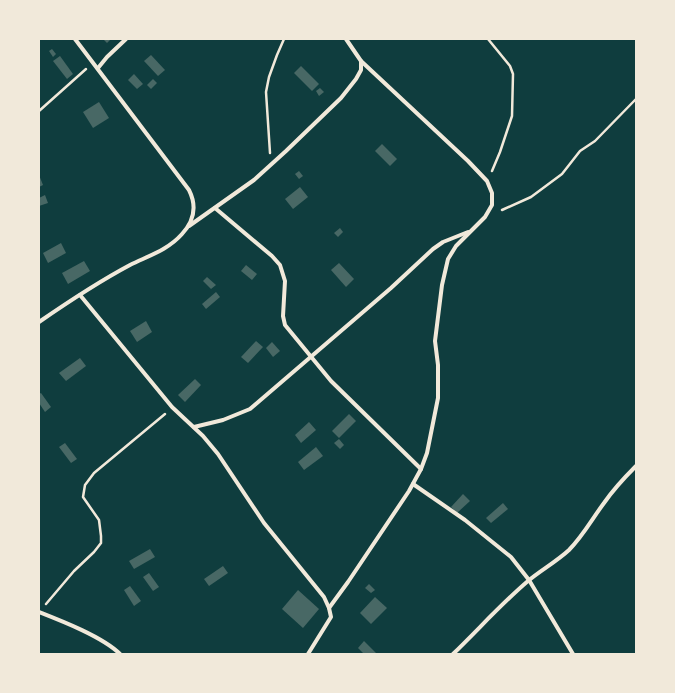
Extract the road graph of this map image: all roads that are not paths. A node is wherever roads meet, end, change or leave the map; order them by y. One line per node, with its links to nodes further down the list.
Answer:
1 (75, 39): 5 (street)
2 (126, 39): 5 (street)
3 (346, 39): 4 (street)
4 (361, 61): 6 (street); 8 (street)
5 (98, 68): 7 (street)
6 (214, 208): 7 (street); 11 (street)
7 (189, 226): 9 (street)
8 (472, 231): 11 (street); 14 (street)
9 (80, 295): 10 (street); 12 (street)
10 (39, 322)
11 (311, 355): 12 (street); 14 (street)
12 (194, 427): 17 (street)
13 (636, 466): 16 (street)
14 (421, 469): 15 (street)
15 (413, 484): 16 (street); 17 (street)
16 (529, 580): 21 (street); 22 (street)
17 (329, 608): 20 (street)
18 (39, 612): 19 (street)
19 (120, 654)
20 (308, 654)
21 (453, 654)
22 (573, 654)

